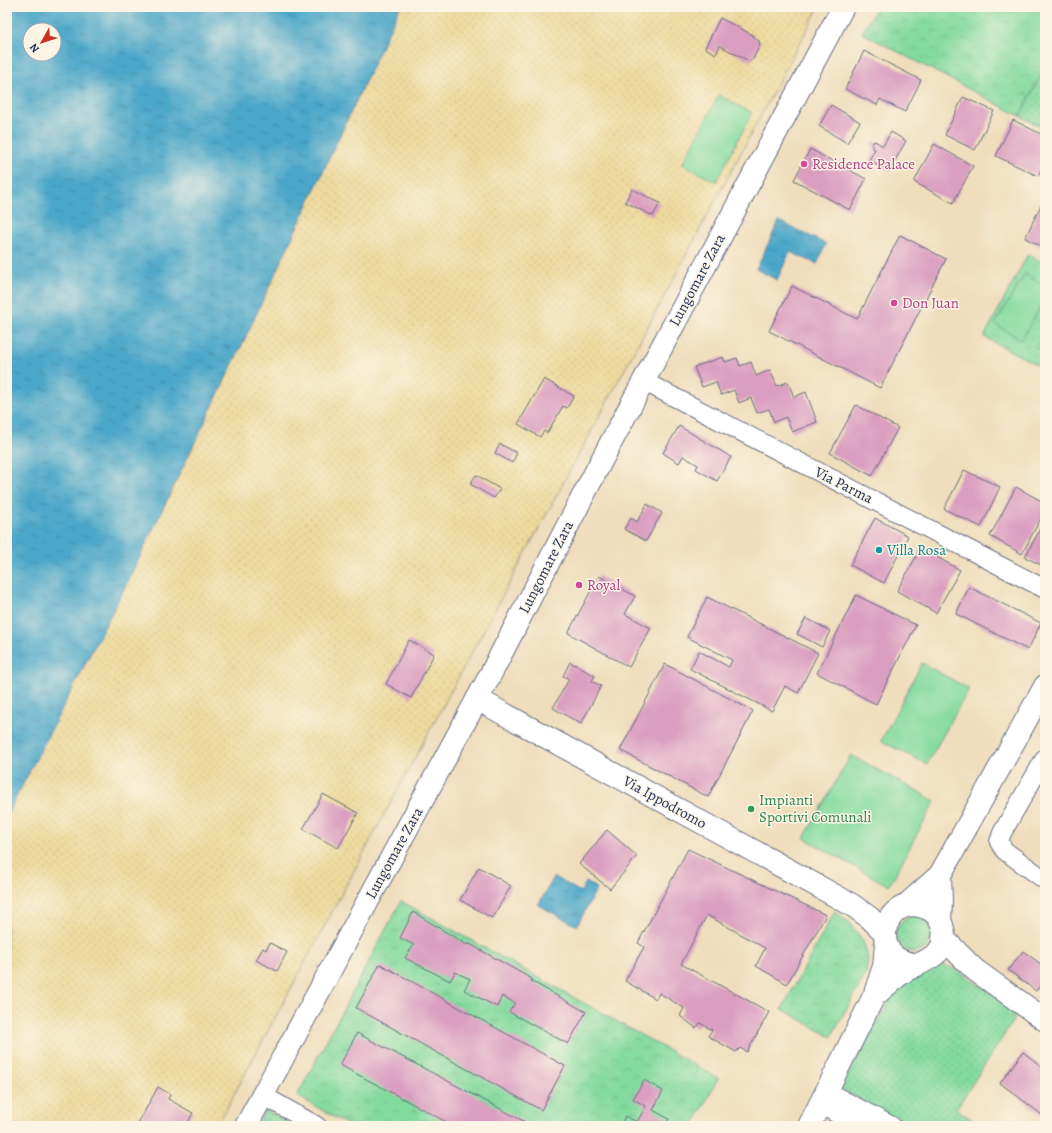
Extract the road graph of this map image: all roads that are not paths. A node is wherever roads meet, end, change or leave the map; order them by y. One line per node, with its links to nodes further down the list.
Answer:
1 (843, 7): 2 (street, Lungomare Zara)
2 (644, 381): 3 (street, Via Parma); 5 (street, Lungomare Zara)
3 (1045, 588)
4 (1045, 686): 7 (street)
5 (477, 699): 9 (street, Via Ippodromo); 15 (street, Lungomare Zara)
6 (1045, 758): 8 (street)
7 (940, 875): 10 (street); 12 (street)
8 (1045, 880)
9 (852, 904): 10 (street, Via Ippodromo); 11 (street, Via Ippodromo)
10 (901, 909): 11 (street); 12 (street, Via Ippodromo)
11 (885, 938): 12 (street, Via Ippodromo); 13 (street)
12 (934, 944): 13 (street); 14 (street, Via Ippodromo)
13 (874, 996): 16 (street)
14 (1045, 1020)
15 (262, 1095): 17 (street, Lungomare Zara); 18 (street)
16 (823, 1098): 19 (street); 20 (street); 21 (street)
17 (246, 1126)
18 (317, 1126)
19 (809, 1126)
20 (858, 1126)
21 (892, 1126)

